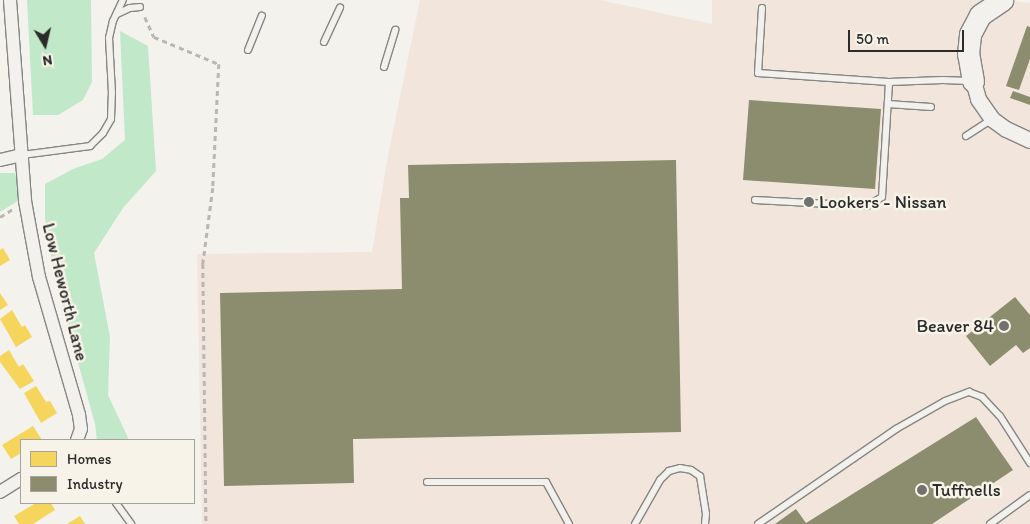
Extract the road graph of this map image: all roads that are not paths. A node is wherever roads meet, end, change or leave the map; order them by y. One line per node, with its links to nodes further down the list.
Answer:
1 (10, 0): 20 (street, Low Heworth Lane)
2 (123, 0): 7 (lane)
3 (1002, 0): 13 (highway)
4 (140, 7): 7 (lane)
5 (340, 8): 10 (lane)
6 (762, 8): 14 (lane)
7 (117, 14): 20 (lane)
8 (262, 16): 11 (lane)
9 (395, 30): 12 (lane)
10 (324, 42)
11 (248, 50)
12 (384, 67)
13 (973, 81): 14 (lane); 17 (street)
14 (889, 82): 15 (lane)
15 (888, 104): 16 (lane); 22 (lane)
16 (931, 107)
17 (992, 119): 18 (lane); 19 (street)
18 (966, 136)
19 (1030, 140)
20 (22, 155): 21 (street); 23 (street, Low Heworth Lane)
21 (0, 160)
22 (755, 200)
23 (77, 439)
24 (1030, 463): 34 (lane)
25 (20, 480): 27 (street)
26 (426, 482): 31 (lane)
27 (0, 492)
28 (1030, 495): 35 (lane)
29 (117, 504): 30 (lane)
30 (131, 524)
31 (570, 524)
32 (636, 524): 33 (lane)
33 (705, 524)
34 (758, 524)
35 (990, 524)

